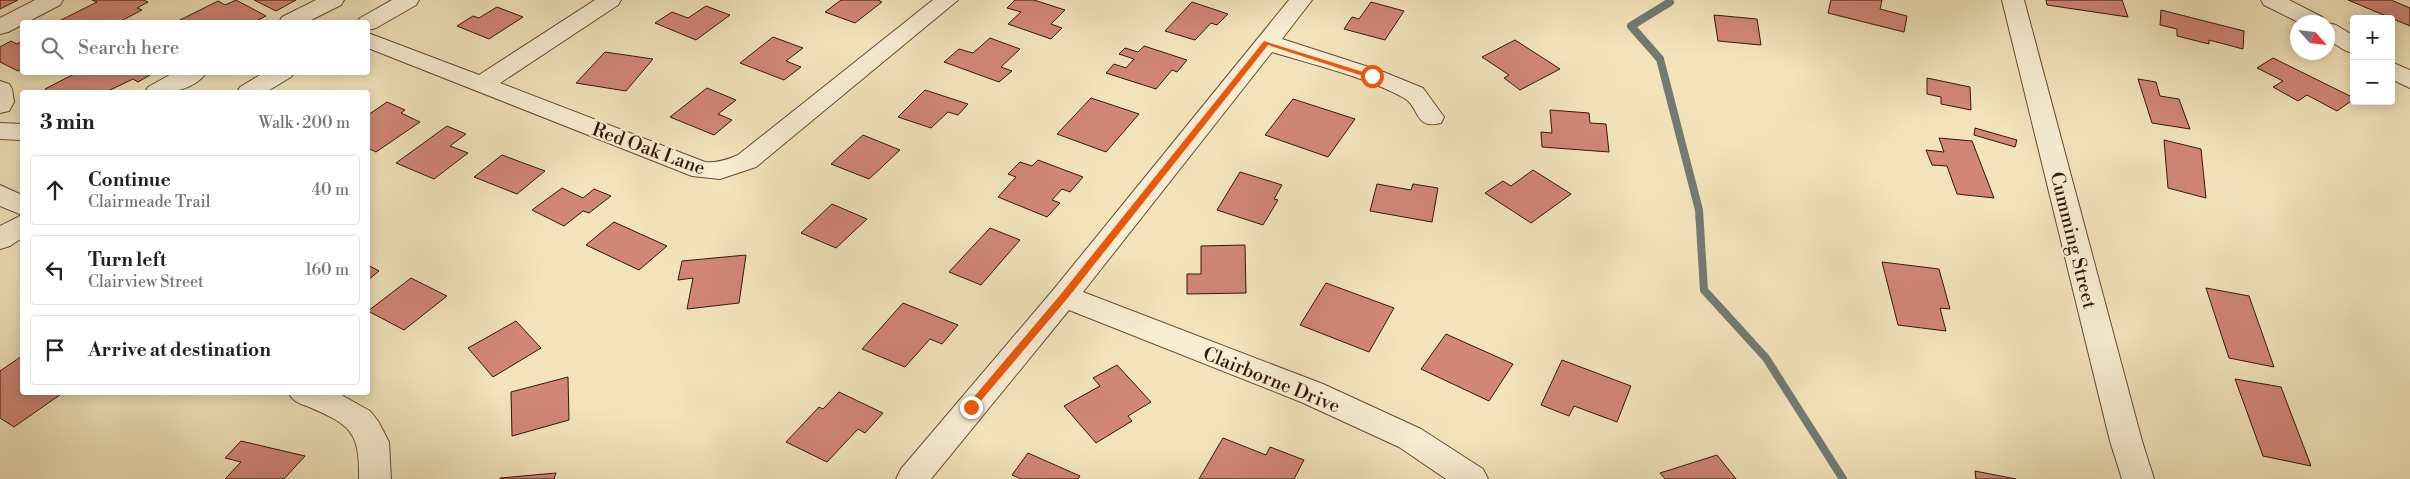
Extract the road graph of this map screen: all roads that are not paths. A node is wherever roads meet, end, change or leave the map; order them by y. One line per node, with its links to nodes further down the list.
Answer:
1 (52, 0): 12 (street)
2 (333, 0): 10 (street)
3 (408, 0): 11 (street)
4 (610, 0): 21 (street)
5 (947, 0): 21 (street, Red Oak Lane)
6 (1300, 0): 15 (street)
7 (2013, 0): 37 (street, Cumming Street)
8 (2272, 0): 9 (street)
9 (2301, 15)
10 (294, 20)
11 (370, 23)
12 (0, 28)
13 (2335, 34): 16 (street)
14 (370, 41): 21 (street, Red Oak Lane)
15 (1266, 42): 26 (street); 32 (street)
16 (2350, 44)
17 (2395, 71): 20 (street)
18 (189, 75): 23 (street)
19 (278, 75): 24 (street)
20 (2410, 80)
21 (481, 84)
22 (0, 89): 25 (street)
23 (161, 90)
24 (252, 90)
25 (0, 105)
26 (1432, 117)
27 (0, 131): 28 (street)
28 (20, 132)
29 (20, 190): 30 (street)
30 (0, 193): 31 (street)
31 (20, 205)
32 (1064, 296): 35 (street); 36 (street, Clairborne Drive)
33 (309, 395): 34 (street)
34 (375, 479)
35 (912, 479)
36 (1472, 479)
37 (2138, 479)

